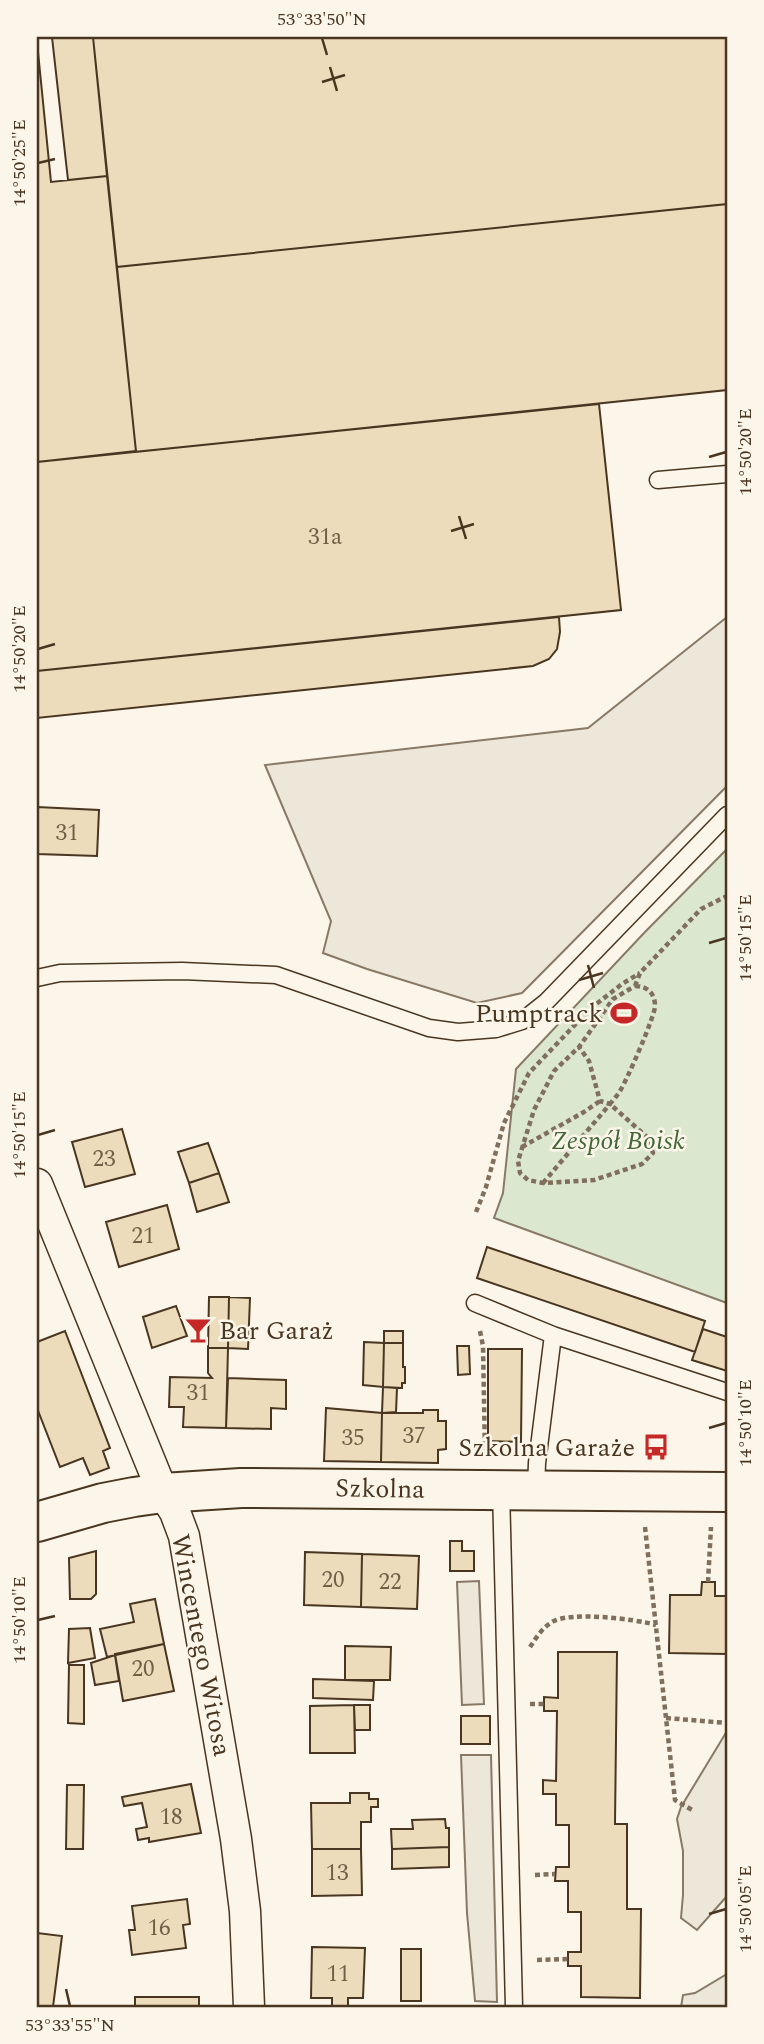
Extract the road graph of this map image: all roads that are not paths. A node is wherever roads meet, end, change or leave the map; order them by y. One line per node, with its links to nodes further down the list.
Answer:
1 (727, 474): 2 (lane)
2 (658, 480)
3 (727, 815): 4 (lane)
4 (37, 978)
5 (37, 1184): 10 (street, Wincentego Witosa)
6 (475, 1303): 7 (lane)
7 (553, 1335): 8 (lane); 9 (lane)
8 (727, 1392)
9 (507, 1482): 10 (street, Szkolna); 11 (street, Szkolna); 14 (lane)
10 (163, 1493): 12 (street, Szkolna); 13 (street, Wincentego Witosa)
11 (719, 1508)
12 (37, 1522)
13 (249, 2007)
14 (514, 2007)

